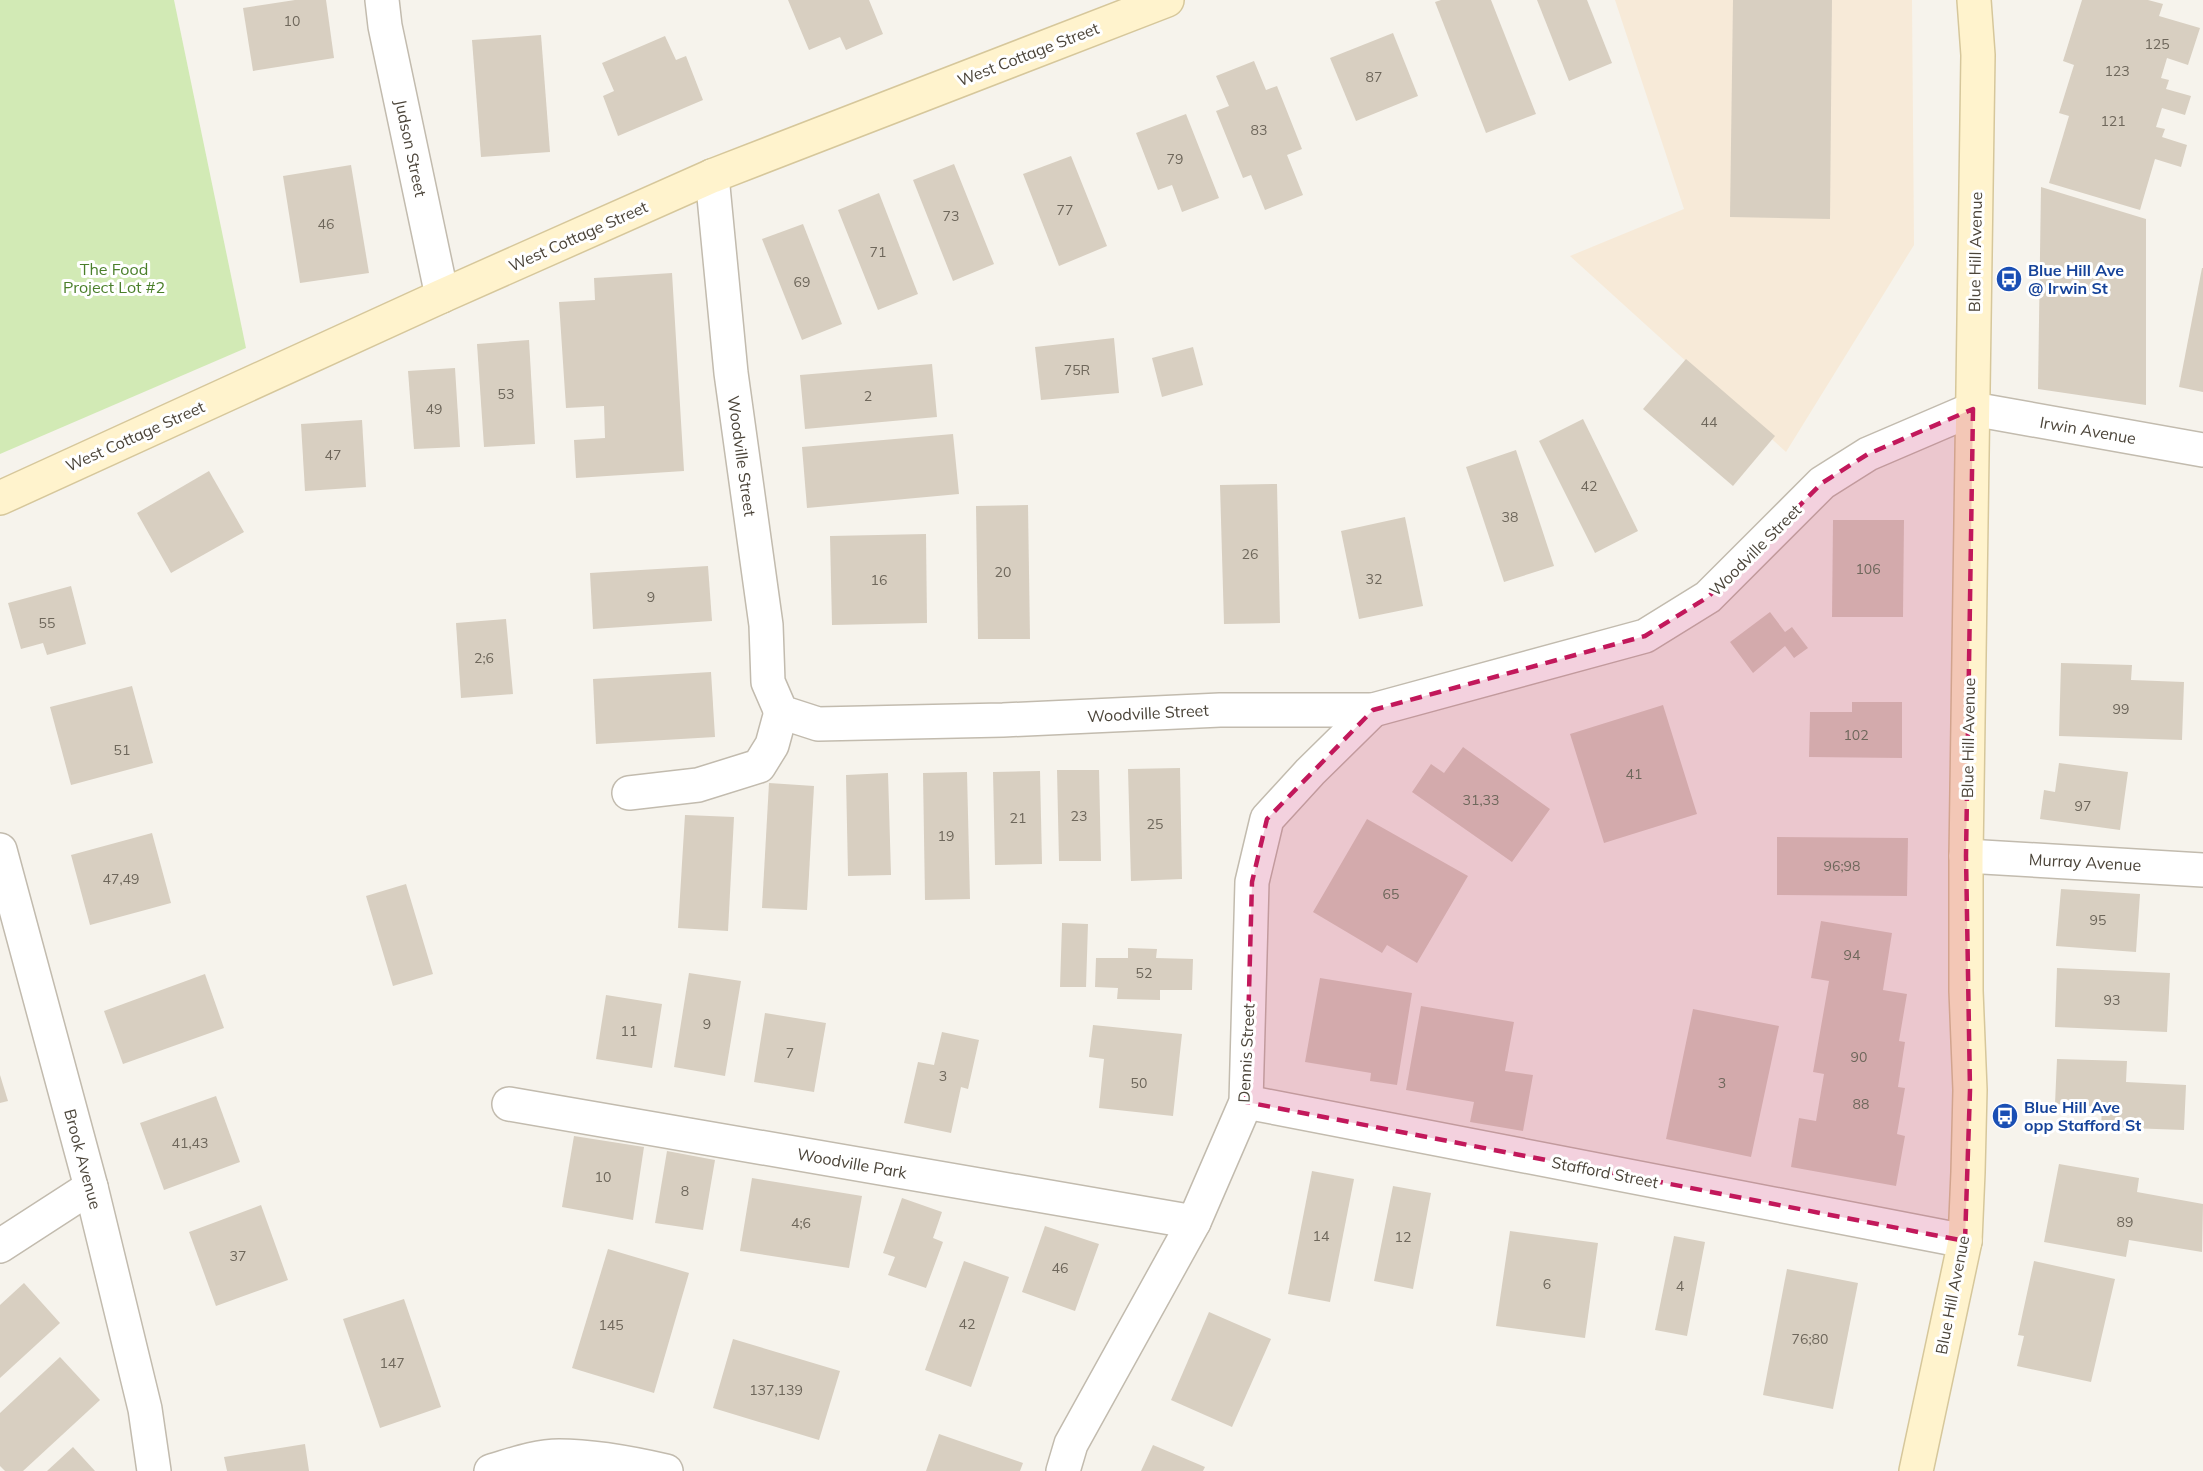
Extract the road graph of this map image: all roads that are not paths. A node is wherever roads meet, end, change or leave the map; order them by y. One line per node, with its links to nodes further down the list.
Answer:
1 (382, 0): 5 (street, Judson Street)
2 (1167, 0): 4 (main road, West Cottage Street)
3 (1974, 0): 6 (main road, Blue Hill Avenue)
4 (712, 176): 5 (main road, West Cottage Street); 10 (street, Woodville Street)
5 (442, 296): 8 (main road, West Cottage Street)
6 (1972, 409): 7 (street, Irwin Avenue); 9 (street, Woodville Street); 13 (main road, Blue Hill Avenue)
7 (2203, 450)
8 (0, 498)
9 (1373, 710): 10 (street, Woodville Street); 15 (street, Dennis Street)
10 (781, 712): 11 (street)
11 (629, 793)
12 (0, 850): 17 (street, Brook Avenue)
13 (1966, 856): 14 (street, Murray Avenue); 19 (main road, Blue Hill Avenue)
14 (2203, 870)
15 (1246, 1102): 18 (street, Dennis Street); 19 (street, Stafford Street)
16 (509, 1104): 18 (street, Woodville Park)
17 (91, 1187): 20 (street); 21 (street, Brook Avenue)
18 (1194, 1222): 24 (street, Dennis Street)
19 (1965, 1241): 25 (main road, Blue Hill Avenue)
20 (0, 1246)
21 (154, 1471)
22 (491, 1471): 23 (street)
23 (666, 1471)
24 (1063, 1471)
25 (1916, 1471)

